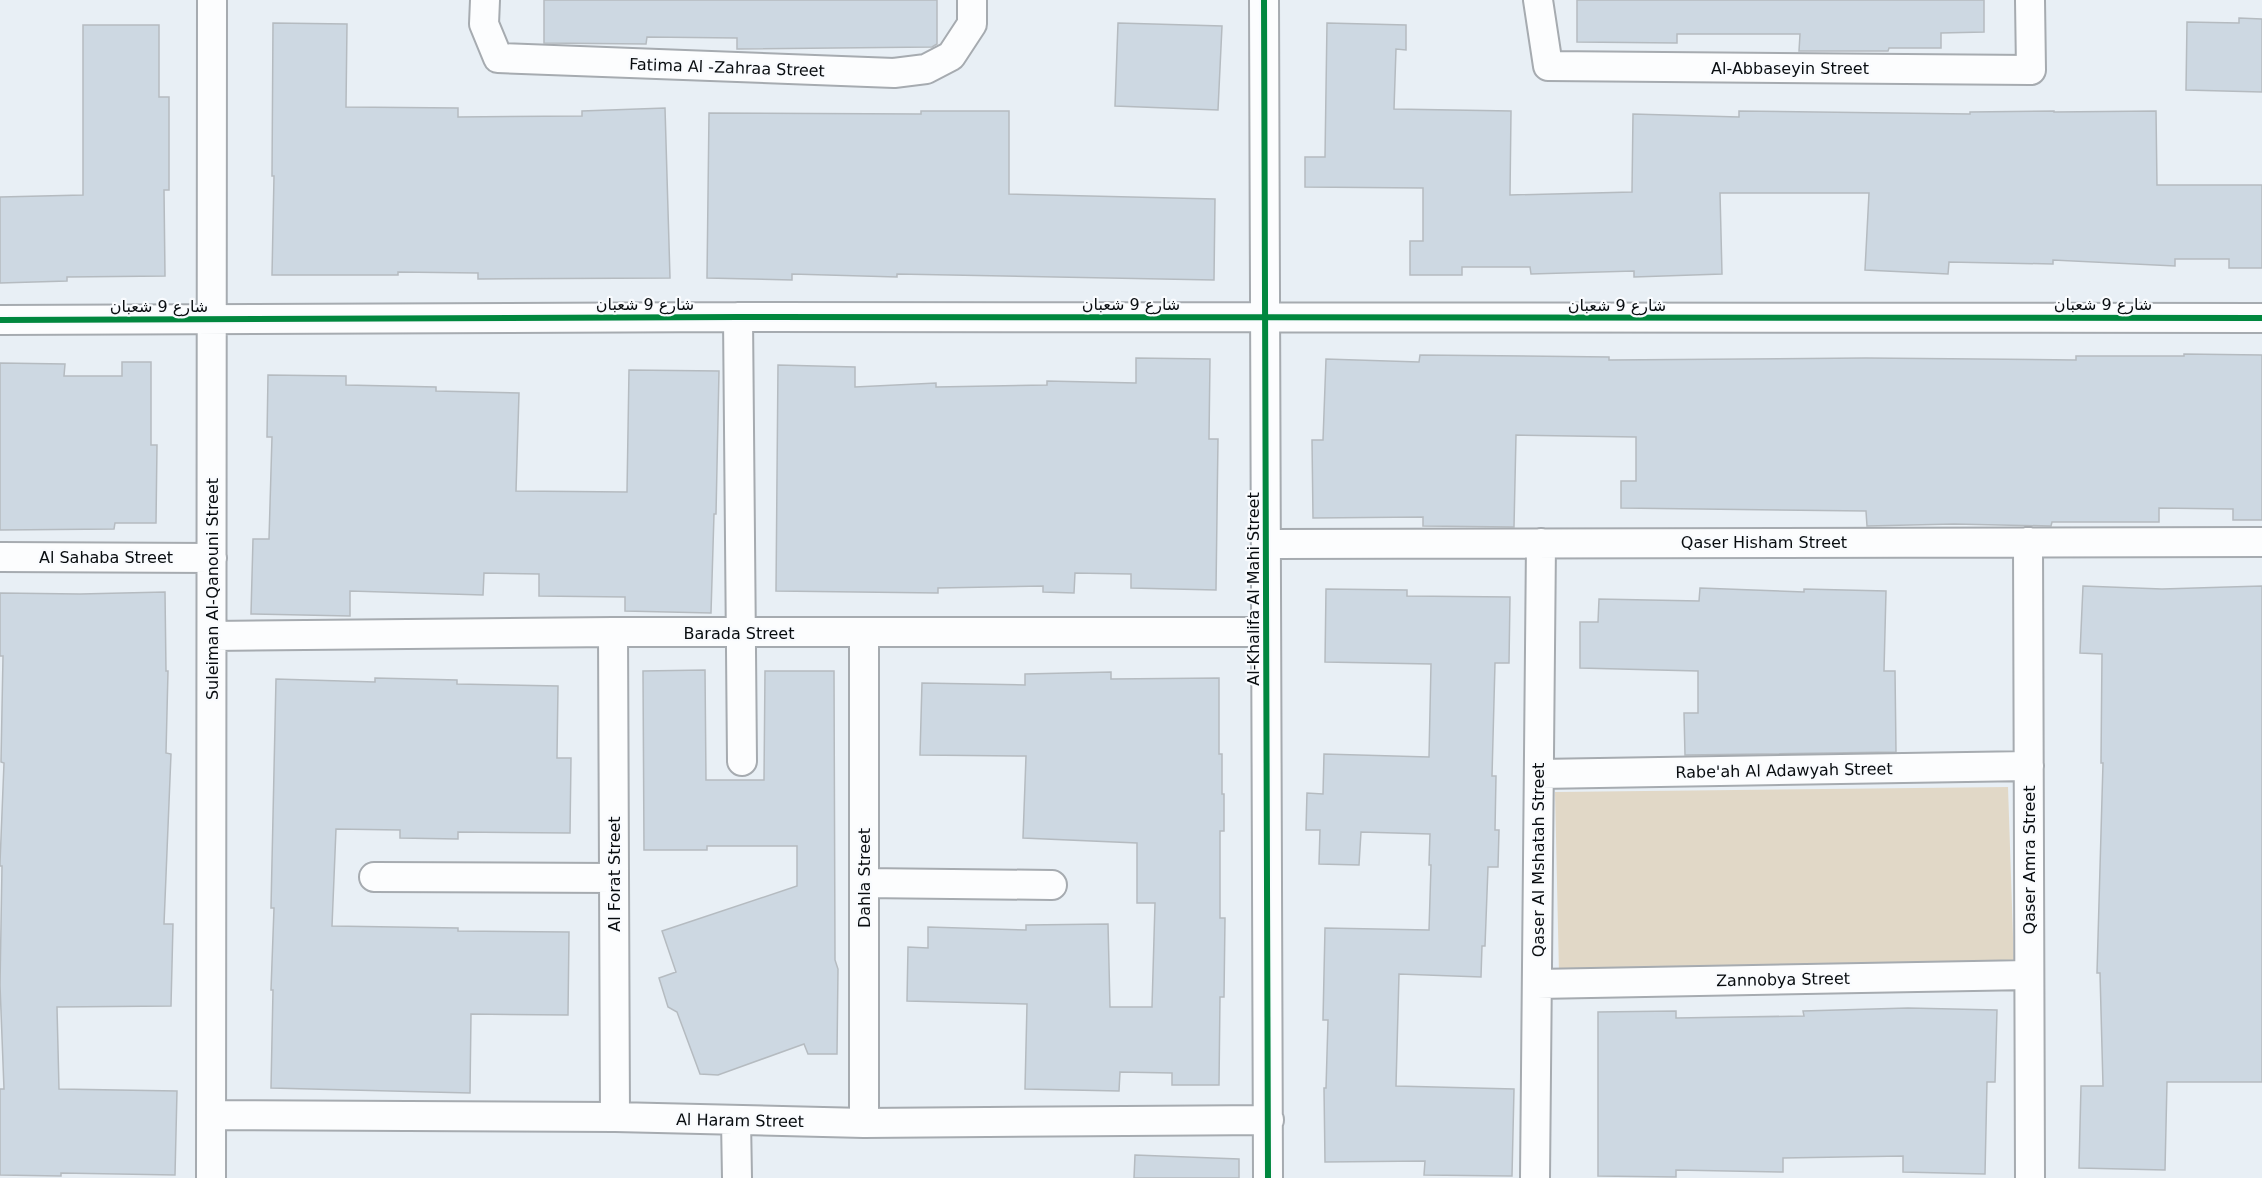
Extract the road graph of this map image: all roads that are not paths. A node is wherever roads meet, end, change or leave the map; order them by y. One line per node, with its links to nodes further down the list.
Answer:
1 (212, 0): 11 (street, Suleiman Al-Qanouni Street)
2 (485, 0): 3 (street, Fatima Al -Zahraa Street)
3 (972, 0)
4 (1264, 0): 8 (street, Al-Khalifa Al Mahi Street)
5 (1538, 0): 6 (street, Al-Abbaseyin Street)
6 (2030, 0)
7 (738, 317): 8 (street, شارع 9 شعبان); 11 (street, شارع 9 شعبان); 20 (street)
8 (1265, 317): 9 (street, شارع 9 شعبان); 15 (street, Al-Khalifa Al Mahi Street)
9 (2262, 318)
10 (0, 320): 11 (street, شارع 9 شعبان)
11 (212, 320): 17 (street, Suleiman Al-Qanouni Street)
12 (2028, 542): 13 (street, Qaser Hisham Street); 14 (street, Qaser Hisham Street); 24 (street, Qaser Amra Street)
13 (2262, 542)
14 (1541, 543): 15 (street, Qaser Hisham Street); 25 (street, Qaser Al Mshatah Street)
15 (1266, 544): 19 (street, Al-Khalifa Al Mahi Street)
16 (0, 556): 17 (street, Al Sahaba Street)
17 (212, 558): 22 (street, Suleiman Al-Qanouni Street)
18 (613, 632): 20 (street, Barada Street); 22 (street, Barada Street); 27 (street, Al Forat Street)
19 (1266, 632): 21 (street, Barada Street); 35 (street, Al-Khalifa Al Mahi Street)
20 (740, 633): 21 (street, Barada Street); 23 (street)
21 (864, 633): 28 (street, Dahla Street)
22 (212, 636): 32 (street, Suleiman Al-Qanouni Street)
23 (742, 761)
24 (2029, 766): 25 (street, Rabe'ah Al Adawyah Street); 30 (street, Qaser Amra Street)
25 (1539, 774): 31 (street, Qaser Al Mshatah Street)
26 (374, 877): 27 (street)
27 (614, 878): 33 (street, Al Forat Street)
28 (864, 883): 29 (street); 36 (street, Dahla Street)
29 (1052, 885)
30 (2029, 975): 31 (street, Zannobya Street); 41 (street, Qaser Amra Street)
31 (1537, 984): 40 (street, Qaser Al Mshatah Street)
32 (211, 1115): 33 (street, Al Haram Street); 37 (street, Suleiman Al-Qanouni Street)
33 (615, 1117): 34 (street, Al Haram Street)
34 (736, 1120): 36 (street, Al Haram Street); 38 (street)
35 (1269, 1120): 36 (street, Al Haram Street); 39 (street, Al-Khalifa Al Mahi Street)
36 (864, 1123)
37 (211, 1178)
38 (737, 1178)
39 (1268, 1178)
40 (1535, 1178)
41 (2030, 1178)

